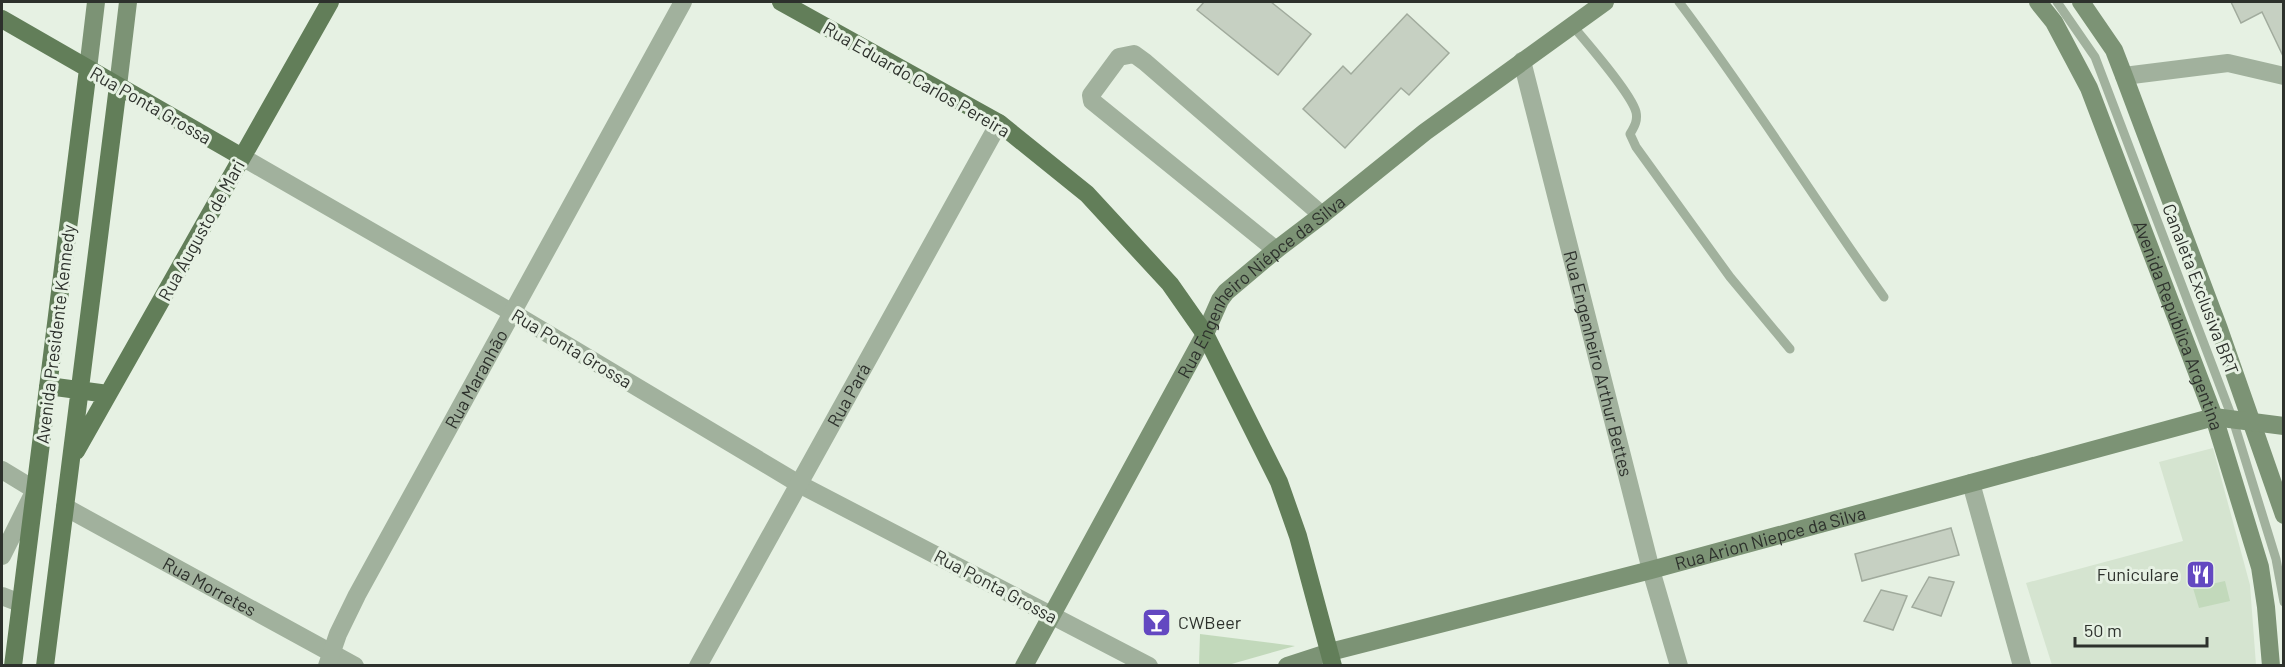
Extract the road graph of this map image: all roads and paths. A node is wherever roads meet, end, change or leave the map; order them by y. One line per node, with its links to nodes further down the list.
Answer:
1 (96, 2): 14 (street, Avenida Presidente Kennedy)
2 (128, 2): 17 (street, Avenida Presidente Kennedy)
3 (330, 2): 19 (main road, Rua Augusto de Mari)
4 (683, 2): 23 (street, Rua Maranhão)
5 (781, 2): 18 (main road, Rua Eduardo Carlos Pereira)
6 (1605, 2): 12 (street, Rua Engenheiro Niépce da Silva)
7 (1679, 2): 22 (lane)
8 (2038, 2): 29 (street, Avenida República Argentina)
9 (2057, 2): 30 (lane, Canaleta Exclusiva BRT)
10 (2081, 2): 15 (street, Avenida República Argentina)
11 (2, 19): 14 (main road, Rua Ponta Grossa)
12 (1572, 25): 13 (street, Rua Engenheiro Niépce da Silva); 25 (lane)
13 (1522, 61): 20 (street, Rua Engenheiro Niépce da Silva); 41 (street, Rua Engenheiro Arthur Bettes)
14 (88, 69): 17 (main road, Rua Ponta Grossa); 26 (main road, Avenida Presidente Kennedy)
15 (2124, 76): 16 (street); 31 (street, Avenida República Argentina)
16 (2283, 76)
17 (118, 86): 19 (main road, Rua Ponta Grossa); 27 (main road, Avenida Presidente Kennedy)
18 (999, 123): 24 (main road, Rua Eduardo Carlos Pereira); 36 (street, Rua Pará)
19 (242, 157): 23 (street, Rua Ponta Grossa); 28 (main road, Rua Augusto de Mari)
20 (1322, 215): 21 (street, Rua Engenheiro Niépce da Silva); 21 (street)
21 (1276, 250): 24 (street, Rua Engenheiro Niépce da Silva)
22 (1884, 297)
23 (513, 313): 36 (street, Rua Ponta Grossa); 46 (street, Rua Maranhão)
24 (1205, 334): 45 (street, Rua Engenheiro Niépce da Silva); 47 (main road, Rua Eduardo Carlos Pereira)
25 (1790, 349)
26 (48, 386): 27 (main road); 37 (main road, Avenida Presidente Kennedy)
27 (80, 390): 28 (main road); 33 (main road, Avenida Presidente Kennedy)
28 (108, 394): 33 (main road, Rua Augusto de Mari)
29 (2214, 417): 30 (street, Rua Arion Niepce da Silva); 35 (street, Rua Arion Niepce da Silva); 57 (street, Avenida República Argentina)
30 (2233, 420): 31 (street, Rua Arion Niepce da Silva); 43 (lane, Canaleta Exclusiva BRT)
31 (2252, 424): 32 (street, Rua Arion Niepce da Silva); 39 (street, Avenida República Argentina)
32 (2283, 426)
33 (72, 458): 38 (main road, Avenida Presidente Kennedy)
34 (2, 470): 37 (street)
35 (1971, 483): 41 (street, Rua Arion Niepce da Silva); 56 (street)
36 (799, 484): 45 (street, Rua Ponta Grossa); 51 (street, Rua Pará)
37 (35, 490): 40 (street); 44 (main road, Avenida Presidente Kennedy)
38 (65, 507): 46 (street, Rua Morretes); 49 (main road, Avenida Presidente Kennedy)
39 (2282, 507)
40 (2, 556)
41 (1651, 570): 47 (street, Rua Arion Niepce da Silva); 55 (street, Rua Engenheiro Arthur Bettes)
42 (2, 596): 44 (street)
43 (2283, 602)
44 (20, 603): 48 (main road, Avenida Presidente Kennedy)
45 (1051, 615): 52 (street, Rua Engenheiro Niépce da Silva); 53 (street, Rua Ponta Grossa)
46 (329, 659): 50 (street, Rua Morretes)
47 (1332, 659): 54 (street, Rua Arion Niepce da Silva)
48 (13, 666)
49 (45, 666)
50 (356, 666)
51 (698, 666)
52 (1023, 666)
53 (1149, 666)
54 (1287, 666)
55 (1679, 666)
56 (2022, 666)
57 (2271, 666)

